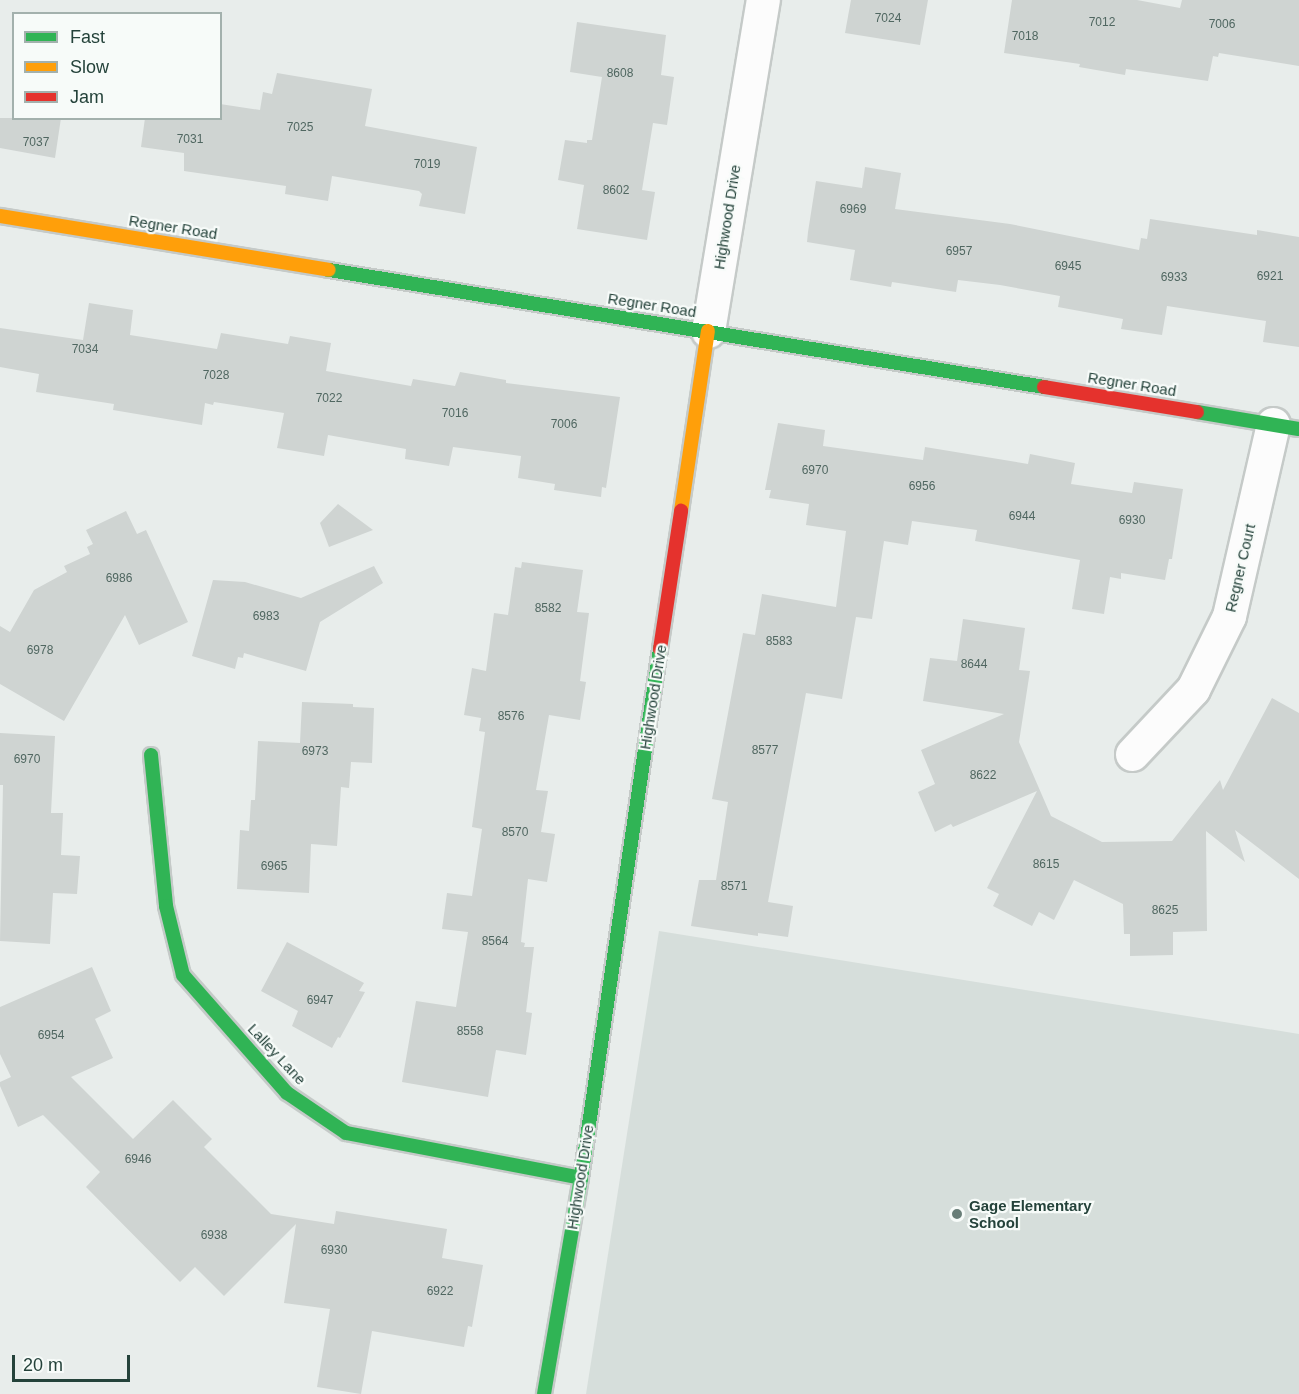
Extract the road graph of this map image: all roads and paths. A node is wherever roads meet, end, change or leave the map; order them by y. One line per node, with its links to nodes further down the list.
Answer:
1 (763, 0): 3 (street, Highwood Drive)
2 (0, 216): 3 (street, Regner Road)
3 (708, 331): 4 (street, Regner Road); 7 (street, Highwood Drive)
4 (1286, 427): 5 (street, Regner Court)
5 (1132, 754)
6 (151, 755): 7 (street, Lalley Lane)
7 (581, 1178): 8 (street, Highwood Drive)
8 (544, 1394)

